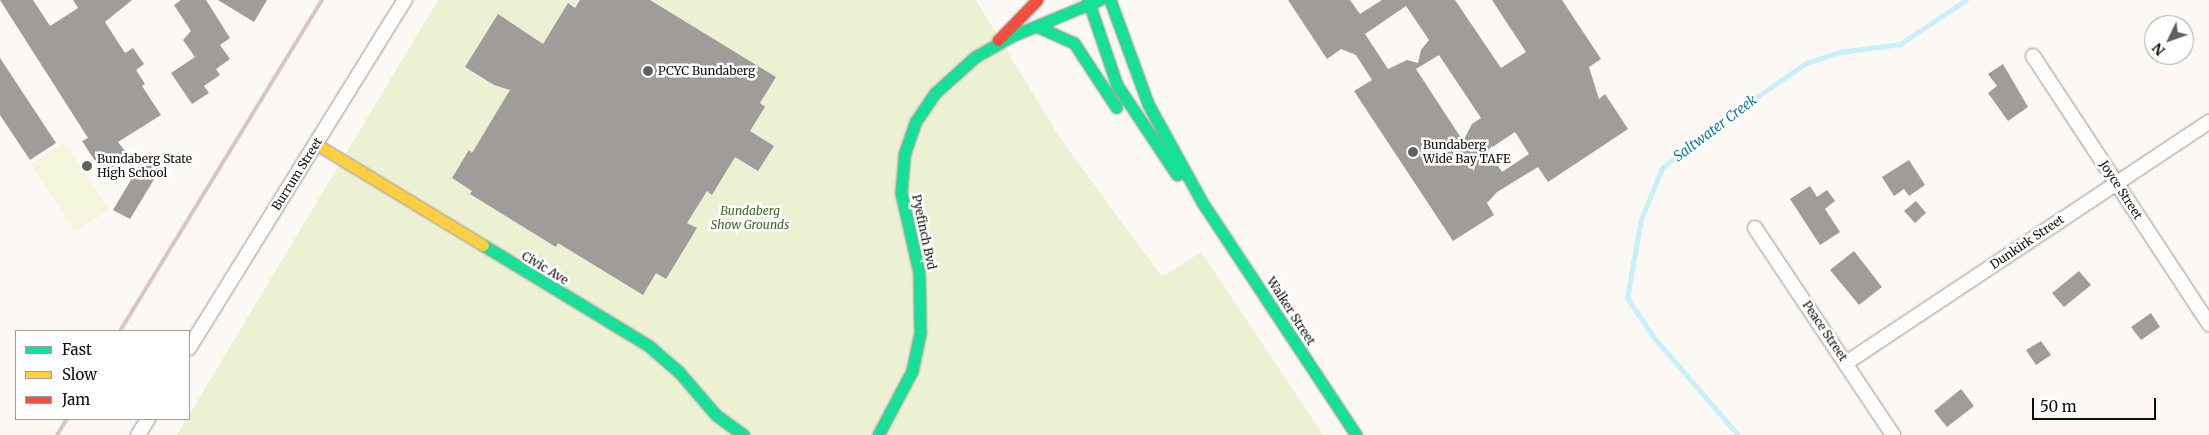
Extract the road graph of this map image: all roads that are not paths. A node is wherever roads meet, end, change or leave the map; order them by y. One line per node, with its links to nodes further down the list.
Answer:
1 (405, 0): 10 (street, Burrum Street)
2 (1037, 0): 6 (street)
3 (1110, 0): 14 (street, Walker Street)
4 (1092, 1): 5 (street, Pyefinch Bvd); 12 (street, Walker Street)
5 (1036, 26): 6 (street, Pyefinch Bvd); 8 (street)
6 (994, 45): 22 (street, Pyefinch Bvd)
7 (2033, 56): 13 (street, Joyce Street)
8 (1122, 116)
9 (2209, 122): 13 (street, Dunkirk Street)
10 (316, 144): 17 (street, Burrum Street); 21 (street, Civic Ave)
11 (1145, 150): 12 (street)
12 (1178, 176): 14 (street, Walker Street)
13 (2116, 183): 16 (street, Joyce Street); 18 (street, Dunkirk Street)
14 (1202, 202): 23 (street, Walker Street)
15 (1755, 228): 18 (street, Peace Street)
16 (2209, 324)
17 (190, 346)
18 (1846, 363): 24 (street, Peace Street)
19 (147, 420): 20 (street)
20 (138, 435)
21 (744, 435)
22 (878, 435)
23 (1356, 435)
24 (1893, 435)

